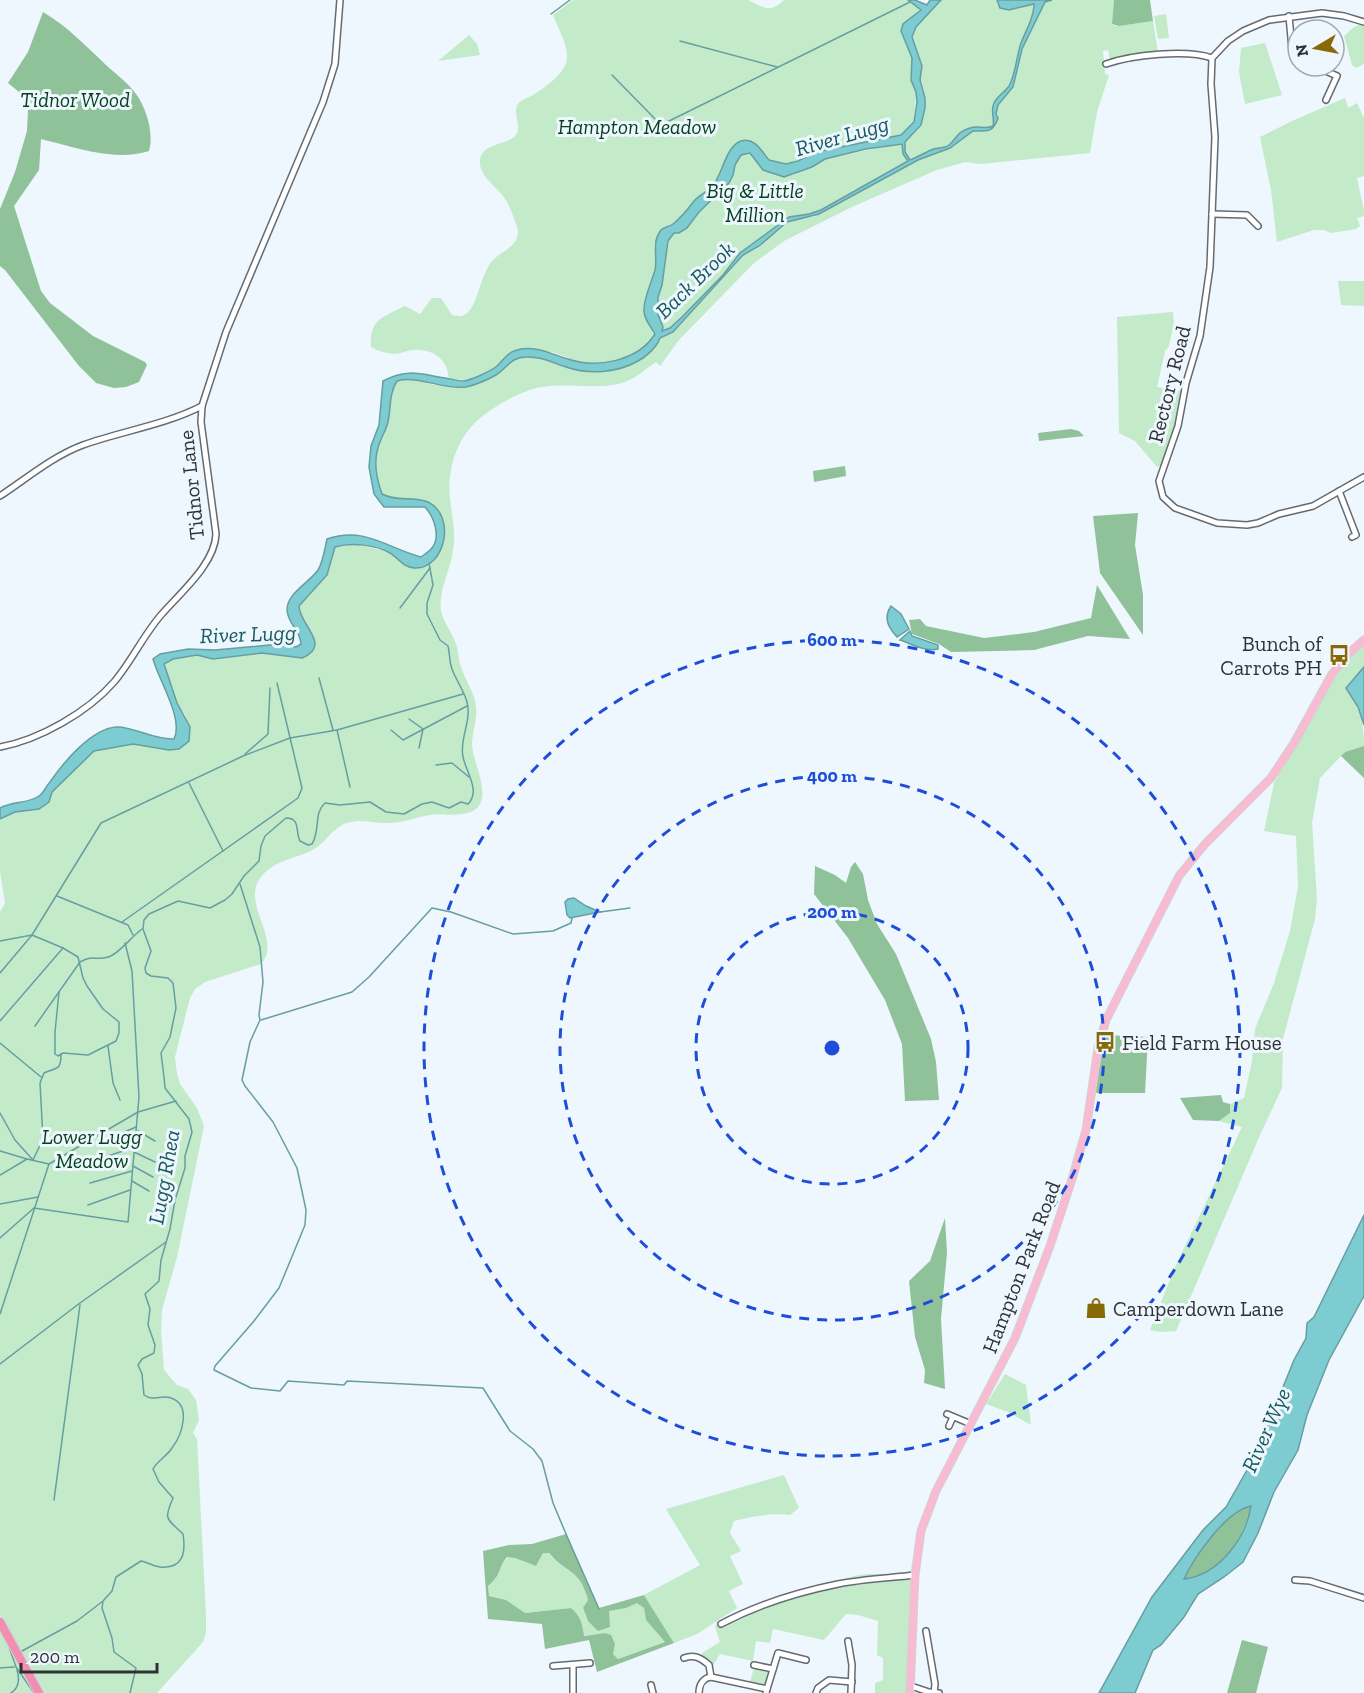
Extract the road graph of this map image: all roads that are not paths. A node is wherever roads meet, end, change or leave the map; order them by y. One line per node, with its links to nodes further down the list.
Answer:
1 (340, 0): 10 (street, Tidnor Lane)
2 (1289, 16): 3 (street); 4 (street)
3 (1364, 22)
4 (1212, 58): 5 (street); 8 (street, Rectory Road)
5 (1106, 64)
6 (1336, 78): 7 (street)
7 (1326, 100)
8 (1212, 214): 9 (street); 12 (street, Rectory Road)
9 (1258, 226)
10 (202, 406): 13 (street); 16 (street, Tidnor Lane)
11 (1364, 477): 12 (street, Rectory Road)
12 (1339, 491): 14 (street)
13 (0, 496)
14 (1356, 535)
15 (1364, 640): 17 (main road, Hampton Park Road)
16 (0, 747)
17 (971, 1424): 18 (street); 19 (main road, Hampton Park Road)
18 (949, 1426)
19 (915, 1575): 23 (street); 36 (main road, Hampton Park Road)
20 (1295, 1580): 21 (street)
21 (1364, 1598)
22 (0, 1622): 39 (highway)
23 (721, 1624)
24 (926, 1631): 44 (street)
25 (848, 1641): 34 (street)
26 (684, 1658): 33 (street)
27 (806, 1660): 32 (street)
28 (590, 1663): 29 (street)
29 (573, 1665): 31 (street); 40 (street)
30 (754, 1665): 32 (street)
31 (553, 1666)
32 (773, 1669): 37 (street)
33 (711, 1677): 37 (street); 42 (street)
34 (852, 1682): 38 (street); 43 (street)
35 (651, 1685): 41 (street)
36 (911, 1690): 44 (street)
37 (766, 1691)
38 (817, 1691)
39 (39, 1693)
40 (573, 1693)
41 (652, 1693)
42 (699, 1693)
43 (851, 1693)
44 (934, 1693): 45 (street)
45 (939, 1693)

